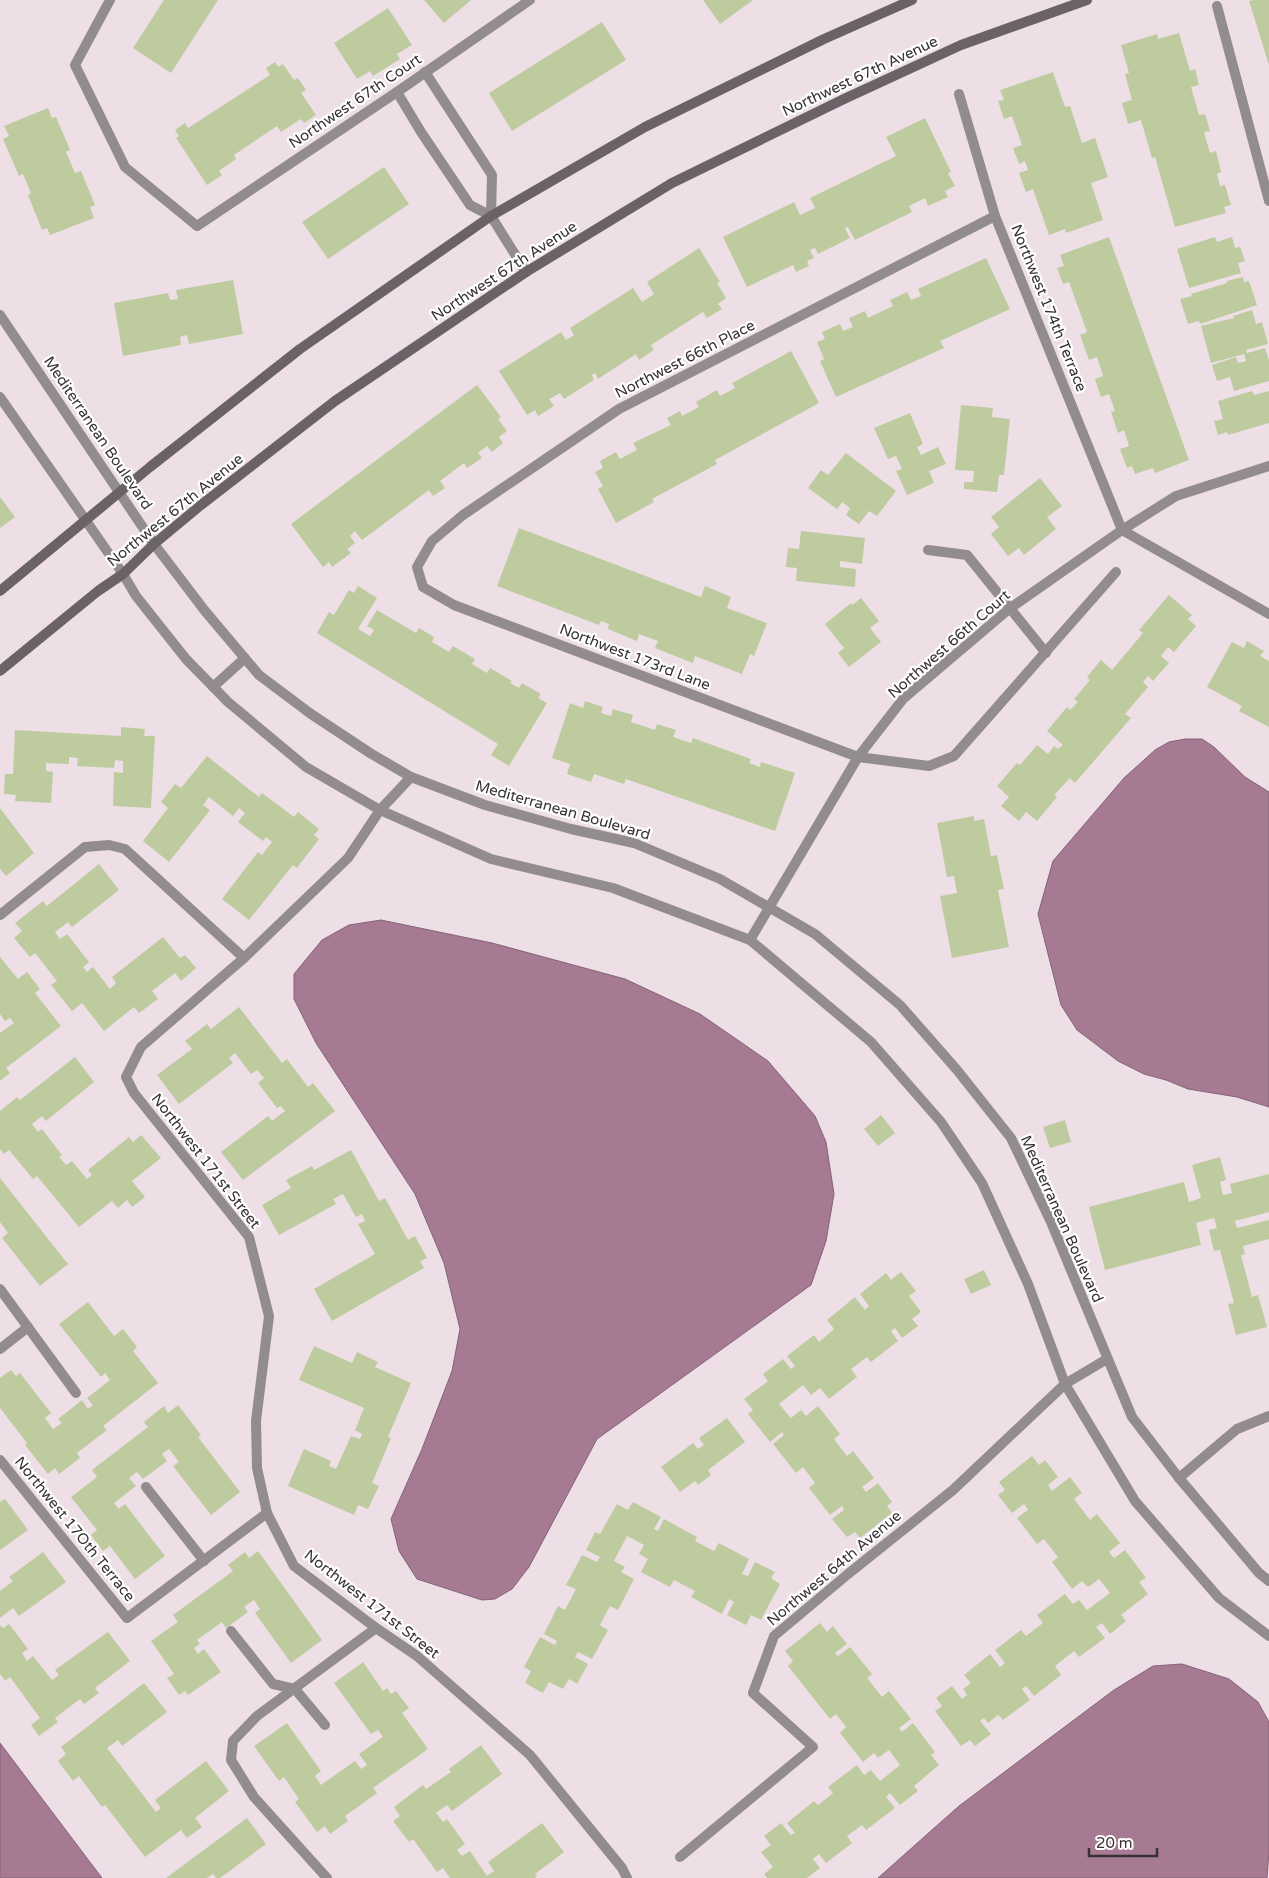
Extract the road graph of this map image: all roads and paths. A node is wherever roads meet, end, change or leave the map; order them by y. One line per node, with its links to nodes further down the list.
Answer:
1 (110, 0): 7 (street, Northwest 67th Court)
2 (912, 0): 10 (main road)
3 (1087, 0): 12 (main road, Northwest 67th Avenue)
4 (524, 1): 6 (street, Northwest 67th Court)
5 (1217, 6): 9 (street)
6 (425, 72): 7 (street, Northwest 67th Court); 10 (street)
7 (397, 92): 10 (street)
8 (959, 94): 11 (street, Northwest 174th Terrace)
9 (1269, 201)
10 (491, 216): 12 (street); 16 (main road)
11 (995, 216): 18 (street, Northwest 174th Terrace); 21 (street, Northwest 66th Place)
12 (526, 272): 19 (main road, Northwest 67th Avenue)
13 (0, 315): 16 (street, Mediterranean Boulevard)
14 (0, 397): 17 (street)
15 (1269, 466): 18 (street, Northwest 66th Court)
16 (121, 492): 17 (main road); 19 (street, Mediterranean Boulevard)
17 (86, 522): 23 (street); 24 (main road)
18 (1122, 530): 25 (street, Northwest 66th Court); 26 (street)
19 (154, 544): 23 (main road, Northwest 67th Avenue); 28 (street, Mediterranean Boulevard)
20 (928, 550): 25 (street)
21 (417, 567): 31 (street, Northwest 173rd Lane)
22 (1116, 572): 27 (street, Northwest 173rd Lane)
23 (123, 574): 29 (main road, Northwest 67th Avenue); 30 (street)
24 (0, 591)
25 (1009, 609): 27 (street); 31 (street, Northwest 66th Court)
26 (1269, 614)
27 (1046, 653): 31 (street, Northwest 173rd Lane)
28 (245, 658): 30 (street); 32 (street, Mediterranean Boulevard)
29 (0, 671)
30 (213, 687): 33 (street)
31 (858, 757): 34 (street, Northwest 66th Court)
32 (411, 777): 33 (street); 34 (street, Mediterranean Boulevard)
33 (380, 810): 36 (street); 37 (street)
34 (769, 907): 36 (street, Northwest 66th Court); 41 (street, Mediterranean Boulevard)
35 (0, 915): 37 (street)
36 (750, 940): 42 (street)
37 (244, 958): 48 (street, Northwest 171st Street)
38 (0, 1289): 39 (street)
39 (28, 1327): 40 (street); 43 (street)
40 (0, 1349)
41 (1107, 1359): 42 (street, Northwest 64th Avenue); 46 (street, Mediterranean Boulevard)
42 (1065, 1384): 53 (street); 56 (street, Northwest 64th Avenue)
43 (76, 1393)
44 (1269, 1416): 46 (street)
45 (0, 1460): 49 (street, Northwest 17Oth Terrace)
46 (1179, 1478): 50 (street, Mediterranean Boulevard)
47 (146, 1488): 49 (street)
48 (267, 1513): 49 (street); 51 (street, Northwest 171st Street)
49 (204, 1561)
50 (1269, 1581)
51 (376, 1628): 54 (street); 58 (street, Northwest 171st Street)
52 (231, 1632): 54 (street)
53 (1269, 1636)
54 (295, 1689): 55 (street); 57 (street)
55 (325, 1725)
56 (680, 1856)
57 (327, 1878)
58 (627, 1878)

